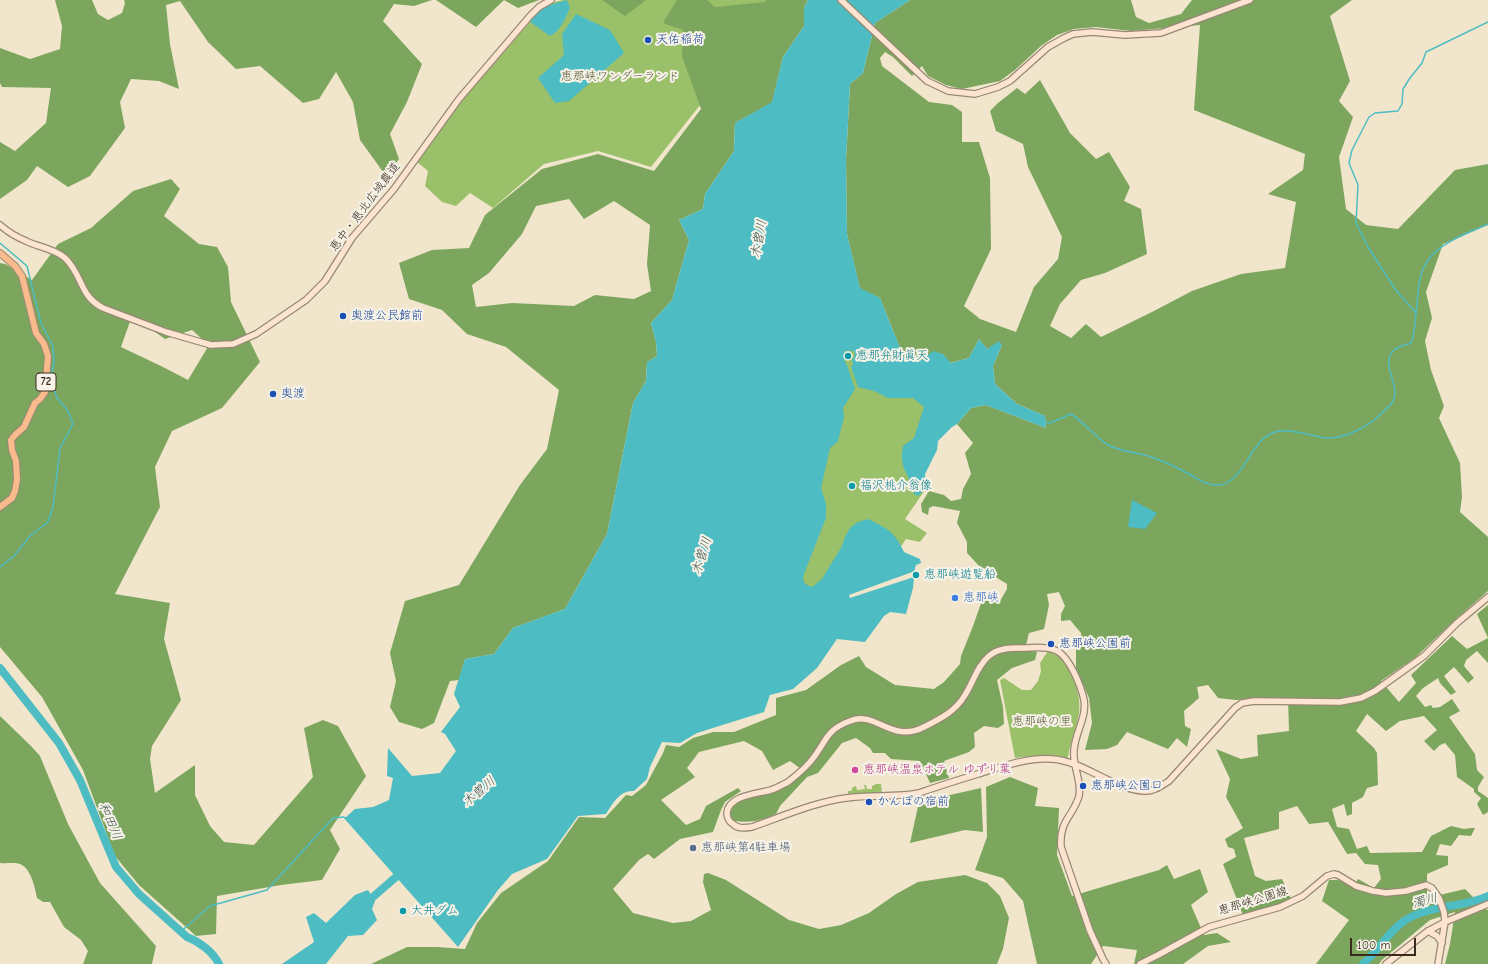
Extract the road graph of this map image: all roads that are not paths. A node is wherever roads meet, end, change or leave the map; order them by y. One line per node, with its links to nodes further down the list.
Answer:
1 (551, 0): 4 (street, 恵中・恵北広域農道)
2 (841, 0): 3 (street)
3 (1250, 0)
4 (0, 224)
5 (0, 253): 6 (main road, 72)
6 (0, 507)
7 (1488, 597): 8 (street)
8 (1074, 765): 8 (street); 13 (street)
9 (1488, 904): 10 (street)
10 (1445, 922): 11 (street); 12 (street, 恵那峡公園線); 14 (street, 恵那峡公園線)
11 (1428, 932): 12 (street); 15 (street)
12 (1442, 943): 16 (street, 恵那峡公園線)
13 (1106, 964)
14 (1140, 964)
15 (1386, 964)
16 (1438, 964)

